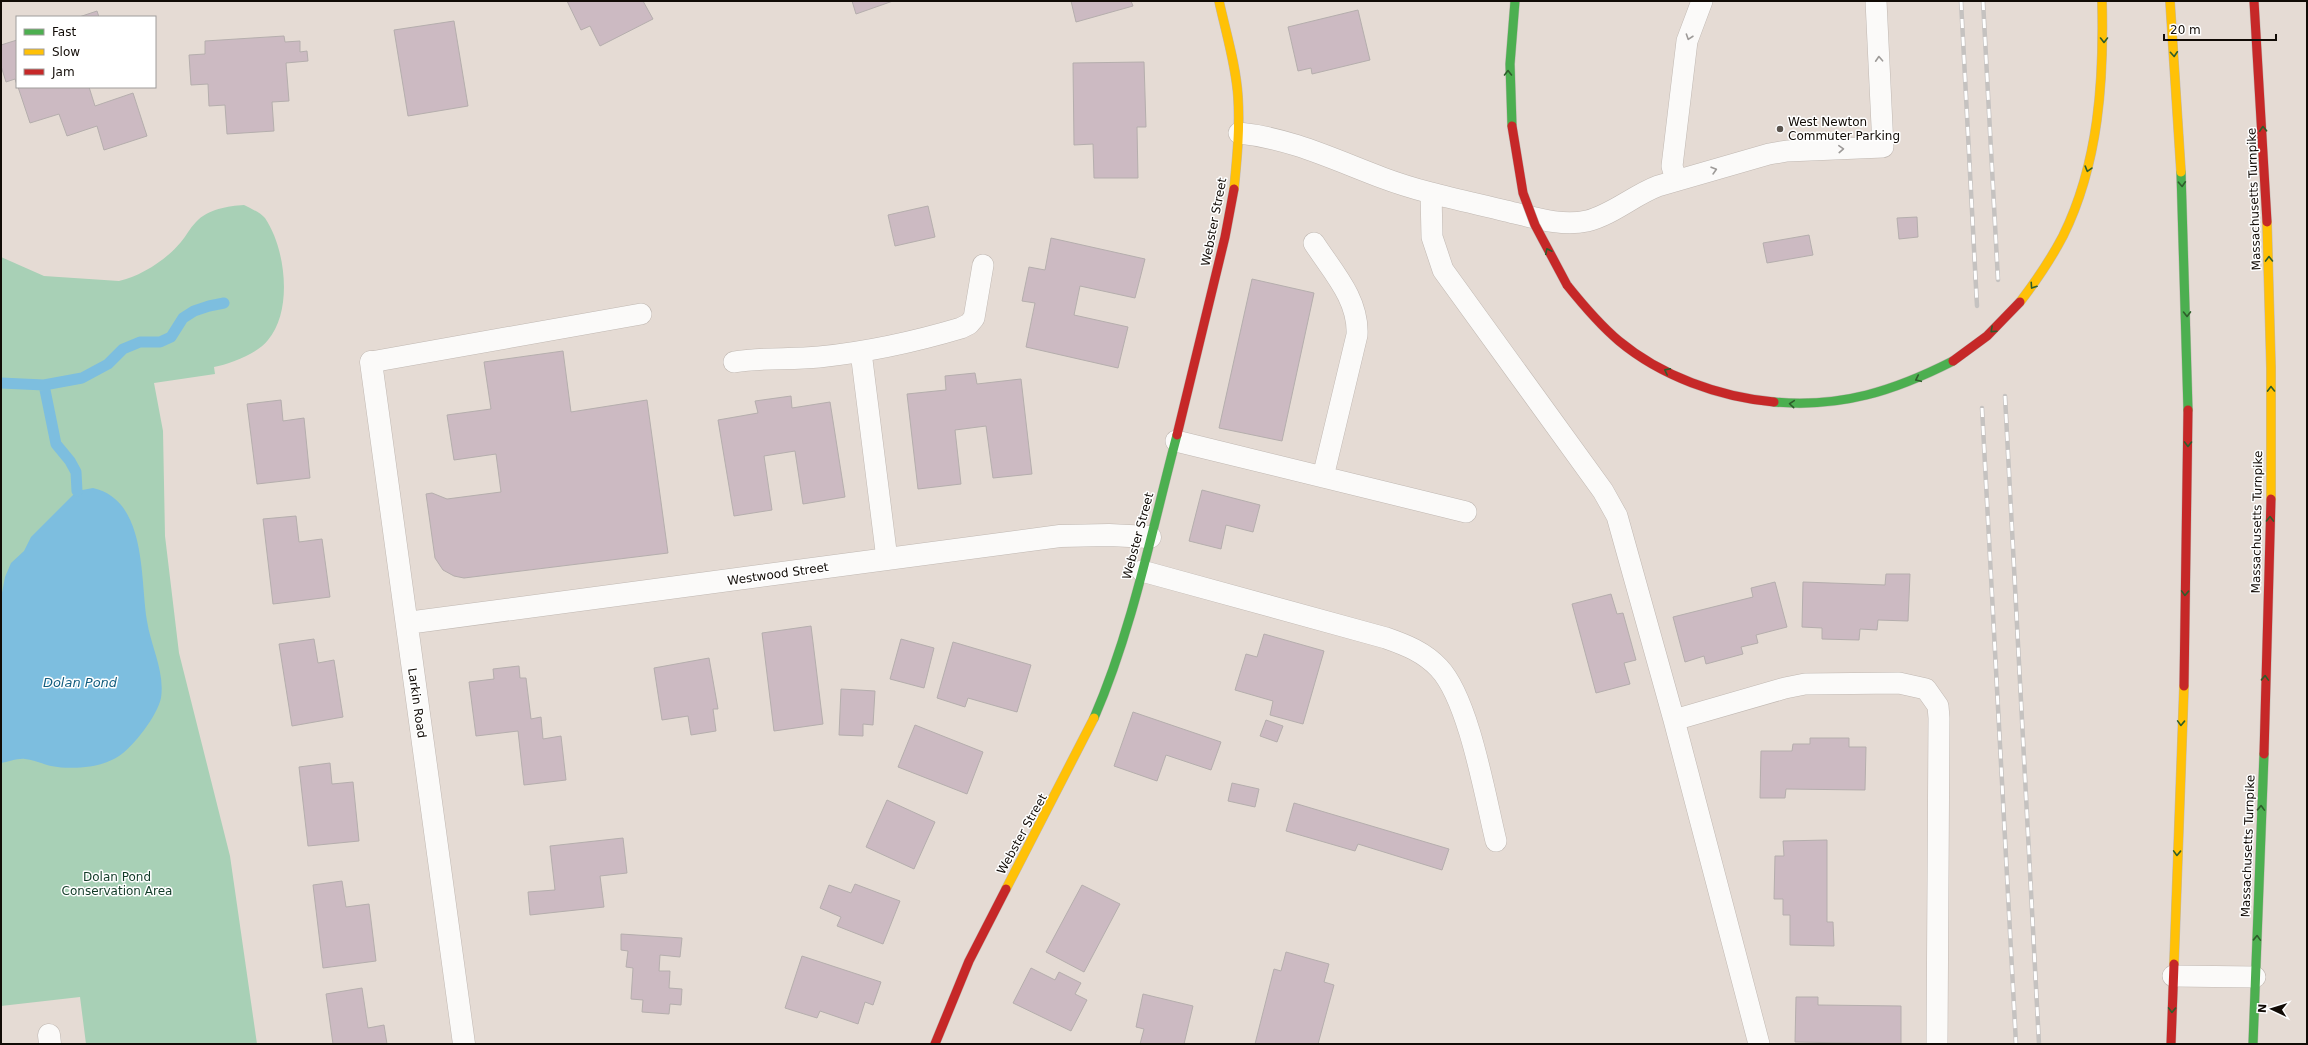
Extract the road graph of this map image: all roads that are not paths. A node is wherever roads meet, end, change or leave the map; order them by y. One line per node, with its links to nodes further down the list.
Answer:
1 (1219, 1): 8 (main road, Webster Street)
2 (1515, 1): 5 (main road, one-way to 2, bridge)
3 (1702, 1): 9 (lane, one-way to 9)
4 (1876, 1): 9 (lane, one-way to 4)
5 (2102, 1)
6 (2170, 1): 26 (main road, one-way to 26)
7 (2254, 1): 27 (main road, Massachusetts Turnpike, one-way to 7)
8 (1239, 133): 10 (lane); 17 (main road, Webster Street)
9 (1676, 180): 10 (lane)
10 (1432, 193): 24 (lane)
11 (1314, 243): 18 (lane)
12 (983, 265): 14 (lane)
13 (641, 314): 15 (lane)
14 (861, 352): 16 (lane); 21 (lane)
15 (371, 362): 23 (street, Larkin Road)
16 (734, 362)
17 (1176, 441): 18 (lane); 20 (main road, Webster Street)
18 (1324, 477): 19 (lane)
19 (1466, 512)
20 (1150, 537): 21 (street, Westwood Street); 22 (main road, Webster Street)
21 (887, 559): 23 (street, Westwood Street)
22 (1142, 571): 25 (lane); 29 (main road, Webster Street)
23 (406, 623): 28 (street, Larkin Road)
24 (1674, 720): 30 (lane); 31 (lane)
25 (1496, 841)
26 (2173, 976): 27 (lane); 32 (main road, one-way to 32)
27 (2255, 977): 33 (main road, Massachusetts Turnpike)
28 (464, 1044)
29 (935, 1044)
30 (1760, 1044)
31 (1937, 1044)
32 (2171, 1044)
33 (2253, 1044)

